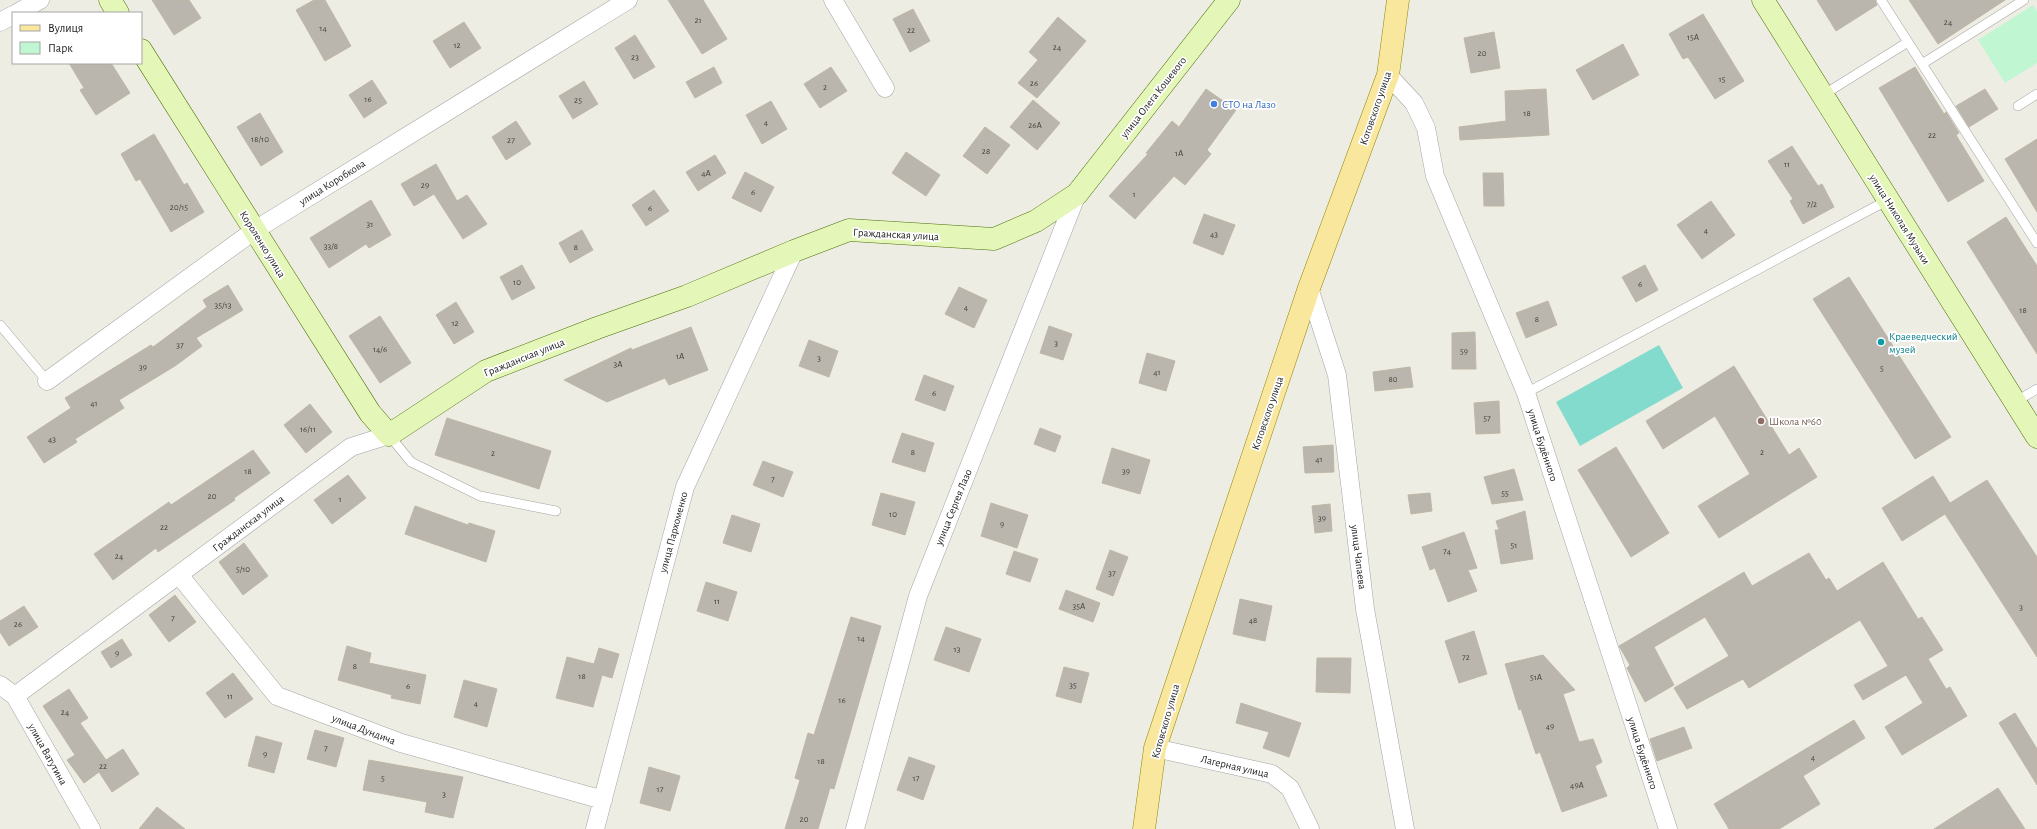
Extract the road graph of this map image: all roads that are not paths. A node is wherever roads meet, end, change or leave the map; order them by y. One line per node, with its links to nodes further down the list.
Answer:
1 (40, 0): 10 (street)
2 (110, 0): 11 (street)
3 (628, 0): 24 (street, улица Коробкова)
4 (833, 0): 18 (street)
5 (1229, 0): 22 (street, улица Олега Кошевого)
6 (1398, 0): 17 (main road, Котовского улица)
7 (1763, 0): 20 (street, улица Николая Музыки)
8 (1881, 0): 14 (lane)
9 (2024, 0): 16 (lane)
10 (19, 12)
11 (117, 12)
12 (12, 16): 13 (street)
13 (0, 22)
14 (1908, 42): 16 (lane); 20 (lane)
15 (142, 52): 24 (street, Короленко улица)
16 (1922, 64): 25 (lane)
17 (1388, 75): 27 (main road, Котовского улица); 31 (street, улица Будённого)
18 (885, 88)
19 (2037, 94): 21 (lane)
20 (1823, 95): 23 (street, улица Николая Музыки)
21 (2018, 106)
22 (1077, 194): 26 (street, Гражданская улица); 43 (street, улица Сергея Лазо)
23 (1888, 200): 31 (lane); 32 (street, улица Николая Музыки)
24 (255, 230): 29 (street, улица Коробкова); 33 (street, Короленко улица)
25 (2037, 243)
26 (794, 251): 33 (street, Гражданская улица); 40 (street, улица Пархоменко)
27 (1309, 288): 39 (main road, Котовского улица); 46 (street, улица Чапаева)
28 (0, 326): 29 (lane)
29 (47, 381)
30 (2037, 390): 32 (lane)
31 (1526, 393): 47 (street, улица Будённого)
32 (2016, 402): 34 (street, улица Николая Музыки)
33 (390, 435): 35 (lane); 36 (street, Гражданская улица)
34 (2037, 437)
35 (556, 511)
36 (179, 575): 38 (street, Гражданская улица); 40 (street, улица Дундича)
37 (0, 685): 38 (street, улица Ватутина)
38 (16, 696): 41 (street, улица Ватутина)
39 (1155, 748): 44 (main road, Котовского улица); 45 (street, Лагерная улица)
40 (603, 800): 42 (street, улица Пархоменко)
41 (91, 829)
42 (595, 829)
43 (855, 829)
44 (1144, 829)
45 (1310, 829)
46 (1405, 829)
47 (1668, 829)

